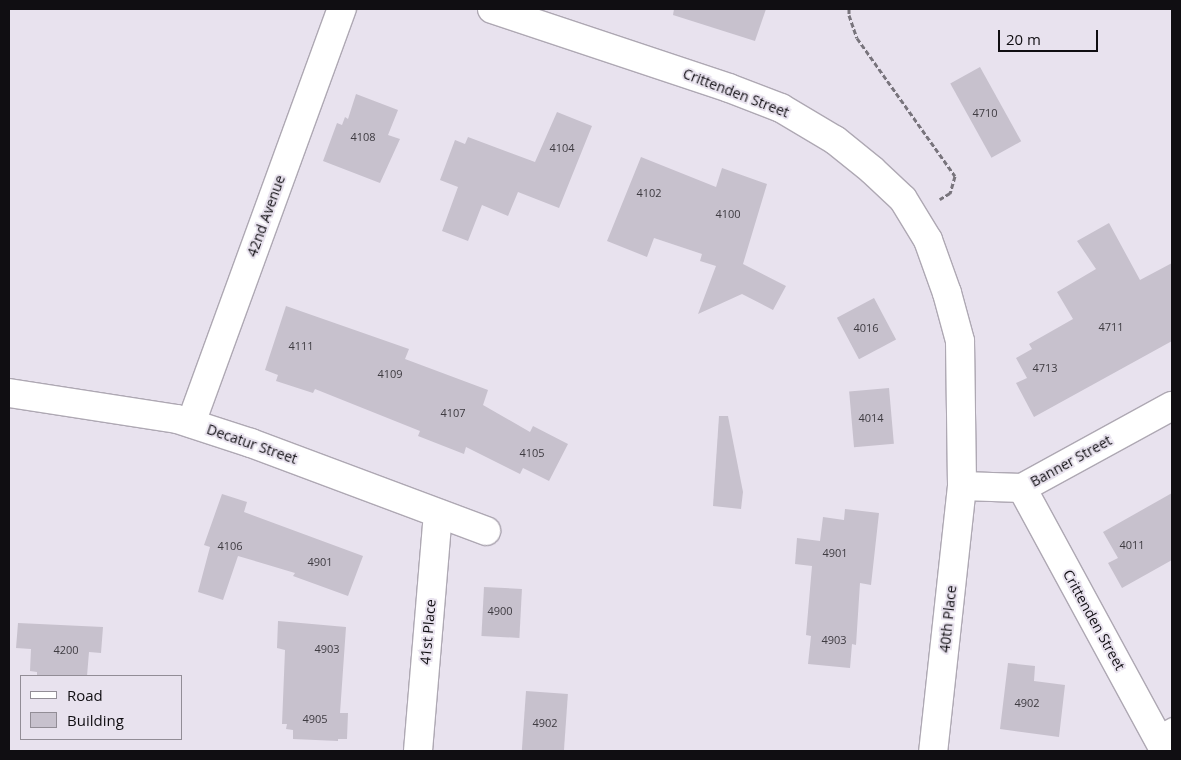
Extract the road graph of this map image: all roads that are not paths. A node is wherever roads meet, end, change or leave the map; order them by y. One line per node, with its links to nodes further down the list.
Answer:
1 (342, 9): 5 (street, 42nd Avenue)
2 (492, 9): 6 (street, Crittenden Street)
3 (9, 393): 5 (street, Decatur Street)
4 (1172, 406): 7 (street, Banner Street)
5 (191, 423): 8 (street, Decatur Street)
6 (962, 486): 7 (street, Banner Street); 12 (street, 40th Place)
7 (1022, 488): 10 (street, Crittenden Street)
8 (438, 514): 9 (street, Decatur Street); 11 (street, 41st Place)
9 (486, 530)
10 (1165, 737)
11 (418, 751)
12 (933, 751)

